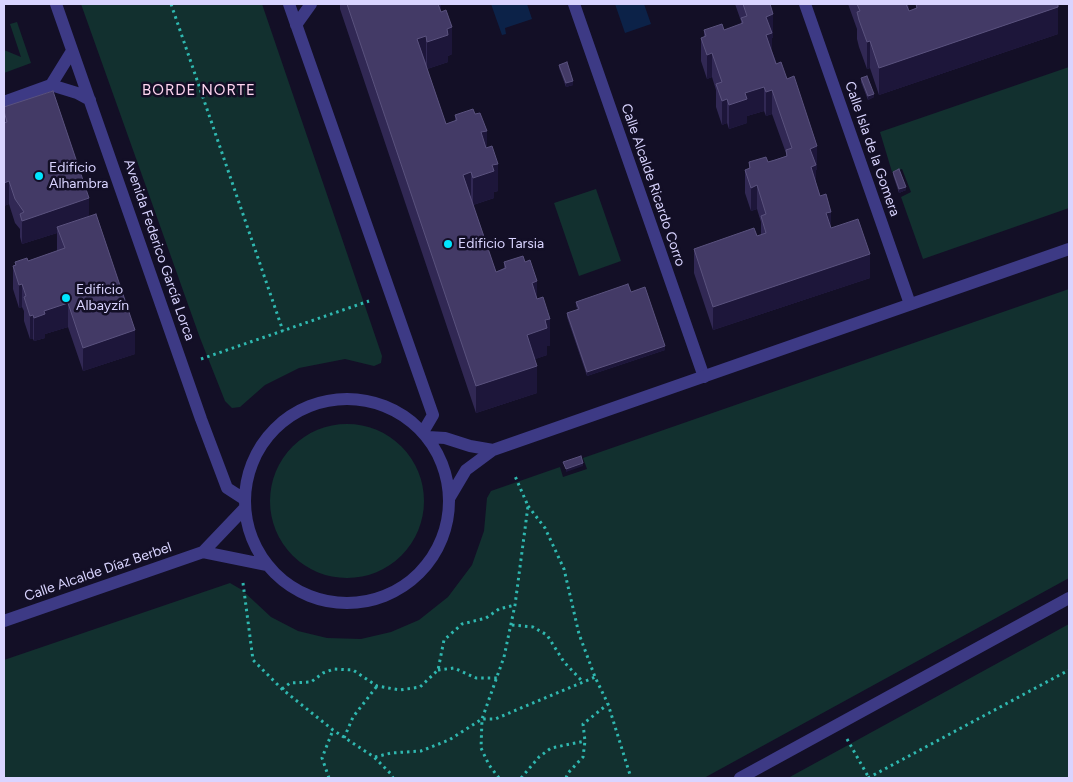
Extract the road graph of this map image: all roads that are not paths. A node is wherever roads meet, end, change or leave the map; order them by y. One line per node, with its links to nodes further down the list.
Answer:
1 (56, 4): 7 (street, Avenida Federico García Lorca)
2 (289, 4): 6 (street)
3 (311, 4): 6 (street)
4 (574, 4): 13 (street, Calle Alcalde Ricardo Corro)
5 (805, 4): 12 (street, Calle Isla de la Gomera)
6 (296, 25): 14 (street)
7 (72, 51): 8 (street); 9 (street, Avenida Federico García Lorca)
8 (51, 86): 9 (street); 10 (street)
9 (90, 100): 17 (street, Avenida Federico García Lorca)
10 (4, 102)
11 (1069, 249): 12 (street)
12 (910, 304): 13 (street)
13 (704, 377): 15 (street)
14 (426, 435): 15 (street); 16 (street); 17 (street)
15 (493, 450): 16 (street)
16 (450, 496): 19 (street)
17 (244, 504): 18 (street, Calle Alcalde Díaz Berbel); 19 (street)
18 (203, 552): 19 (street); 21 (street, Calle Alcalde Díaz Berbel)
19 (267, 565)
20 (1069, 598): 22 (street)
21 (4, 621)
22 (740, 778)

